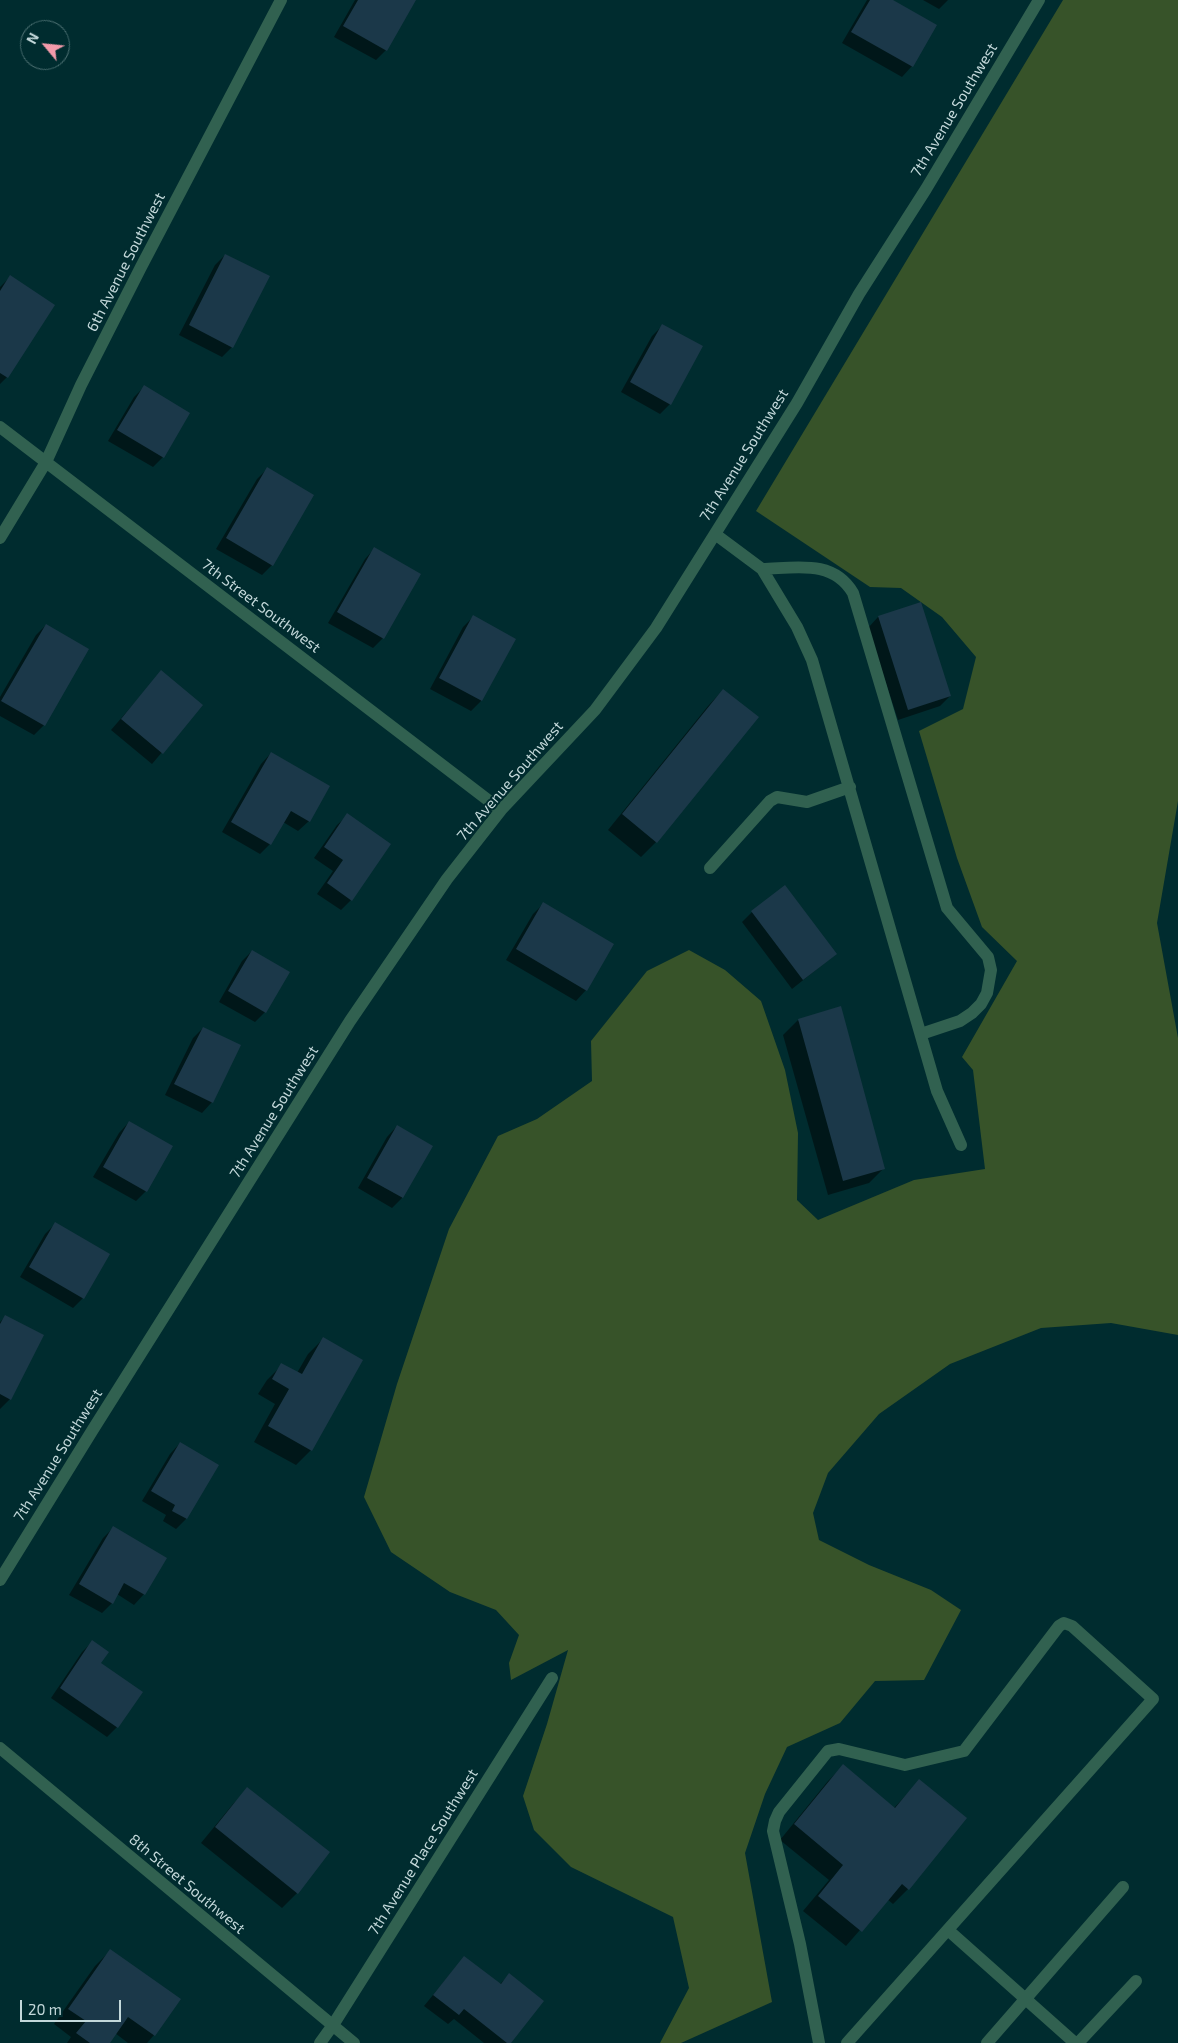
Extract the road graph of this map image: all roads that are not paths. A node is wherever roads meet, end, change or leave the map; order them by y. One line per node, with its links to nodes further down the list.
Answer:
1 (281, 0): 4 (street, 6th Avenue Southwest)
2 (1038, 0): 5 (street, 7th Avenue Southwest)
3 (0, 427): 4 (street, 7th Street Southwest)
4 (46, 462): 6 (street, 6th Avenue Southwest); 9 (street, 7th Street Southwest)
5 (715, 534): 7 (street); 9 (street, 7th Avenue Southwest)
6 (0, 538)
7 (762, 569): 8 (street); 11 (street)
8 (850, 787): 10 (street); 11 (street)
9 (502, 810): 13 (street, 7th Avenue Southwest)
10 (710, 868)
11 (921, 1034): 12 (street)
12 (962, 1145)
13 (0, 1580)
14 (552, 1678): 20 (street, 7th Avenue Place Southwest)
15 (0, 1748): 20 (street, 8th Street Southwest)
16 (1123, 1887): 19 (street)
17 (948, 1930): 19 (street); 23 (street); 24 (street)
18 (1136, 1981): 26 (street)
19 (1026, 1999): 25 (street); 26 (street)
20 (333, 2025): 21 (street, 7th Avenue Place Southwest); 22 (street, 8th Street Southwest)
21 (320, 2043)
22 (354, 2043)
23 (819, 2043)
24 (847, 2043)
25 (988, 2043)
26 (1076, 2043)

